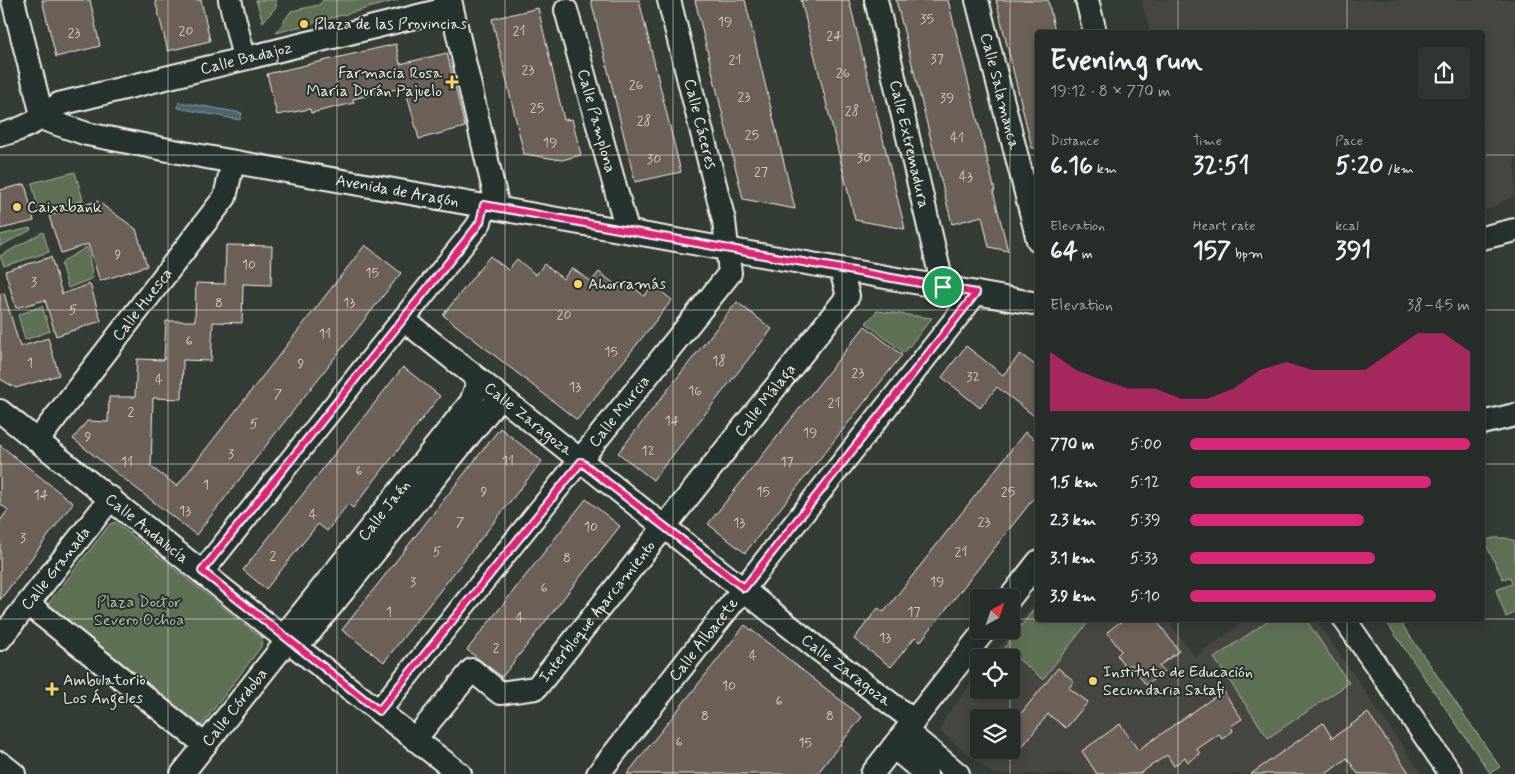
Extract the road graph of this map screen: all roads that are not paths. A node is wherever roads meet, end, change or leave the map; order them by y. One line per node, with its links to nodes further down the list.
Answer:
1 (13, 0): 11 (street)
2 (230, 0): 10 (street)
3 (450, 0): 10 (street, Calle Badajoz); 18 (street)
4 (669, 0): 23 (street, Calle Cáceres)
5 (876, 0): 25 (street, Calle Extremadura)
6 (977, 0): 19 (street, Calle Salamanca)
7 (1087, 0): 9 (street)
8 (566, 10): 20 (street, Calle Pamplona)
9 (1094, 30)
10 (244, 58): 12 (street, Calle Badajoz)
11 (38, 96): 13 (street); 14 (street)
12 (91, 96): 13 (street, Calle Badajoz); 15 (street)
13 (59, 104): 14 (street, Calle Badajoz)
14 (42, 119): 15 (street, Avenida de Aragón); 16 (street)
15 (87, 134): 17 (street, Avenida de Aragón)
16 (0, 135)
17 (233, 162): 18 (street, Avenida de Aragón); 34 (street, Calle Huesca)
18 (491, 207): 20 (street, Avenida de Aragón); 28 (street)
19 (1035, 228)
20 (628, 230): 23 (street, Avenida de Aragón)
21 (1515, 230): 22 (street)
22 (1485, 237)
23 (727, 248): 24 (street, Avenida de Aragón); 35 (street, Calle Murcia)
24 (840, 270): 25 (street, Avenida de Aragón); 37 (street, Calle Málaga)
25 (943, 287): 26 (street, Avenida de Aragón)
26 (976, 293): 27 (street, Avenida de Aragón); 40 (street, Calle Albacete)
27 (1035, 303)
28 (404, 320): 29 (street, Calle Zaragoza); 39 (street)
29 (479, 380): 30 (street, Calle Zaragoza); 46 (street, Calle Jaén)
30 (500, 397): 35 (street, Calle Zaragoza); 46 (street, Calle Jaén)
31 (0, 410): 34 (street, Calle Andalucía)
32 (1515, 415): 33 (street)
33 (1485, 421)
34 (38, 440): 36 (street, Calle Andalucía)
35 (581, 462): 37 (street, Calle Zaragoza); 47 (street, Calle Murcia)
36 (110, 498): 39 (street, Calle Andalucía); 42 (street, Calle Granada)
37 (665, 527): 40 (street, Calle Zaragoza); 49 (street, Interbloque Aparcamiento)
38 (1035, 566): 41 (street)
39 (202, 571): 46 (street, Calle Andalucía)
40 (744, 588): 48 (street, Calle Zaragoza); 55 (street, Calle Albacete)
41 (1017, 589)
42 (28, 604): 44 (street, Calle Granada); 50 (street)
43 (1346, 622): 59 (street)
44 (0, 639)
45 (978, 639): 48 (street)
46 (289, 641): 47 (street, Calle Andalucía); 50 (street, Calle Córdoba)
47 (379, 711): 49 (street, Calle Andalucía)
48 (904, 733): 56 (street); 57 (street, Calle Zaragoza); 58 (street, Calle Zaragoza)
49 (415, 739): 54 (street, Calle Andalucía)
50 (205, 745): 53 (street, Calle Córdoba)
51 (0, 763): 52 (street)
52 (14, 774)
53 (182, 774)
54 (460, 774)
55 (598, 774)
56 (872, 774)
57 (926, 774)
58 (958, 774)
59 (1451, 774)

